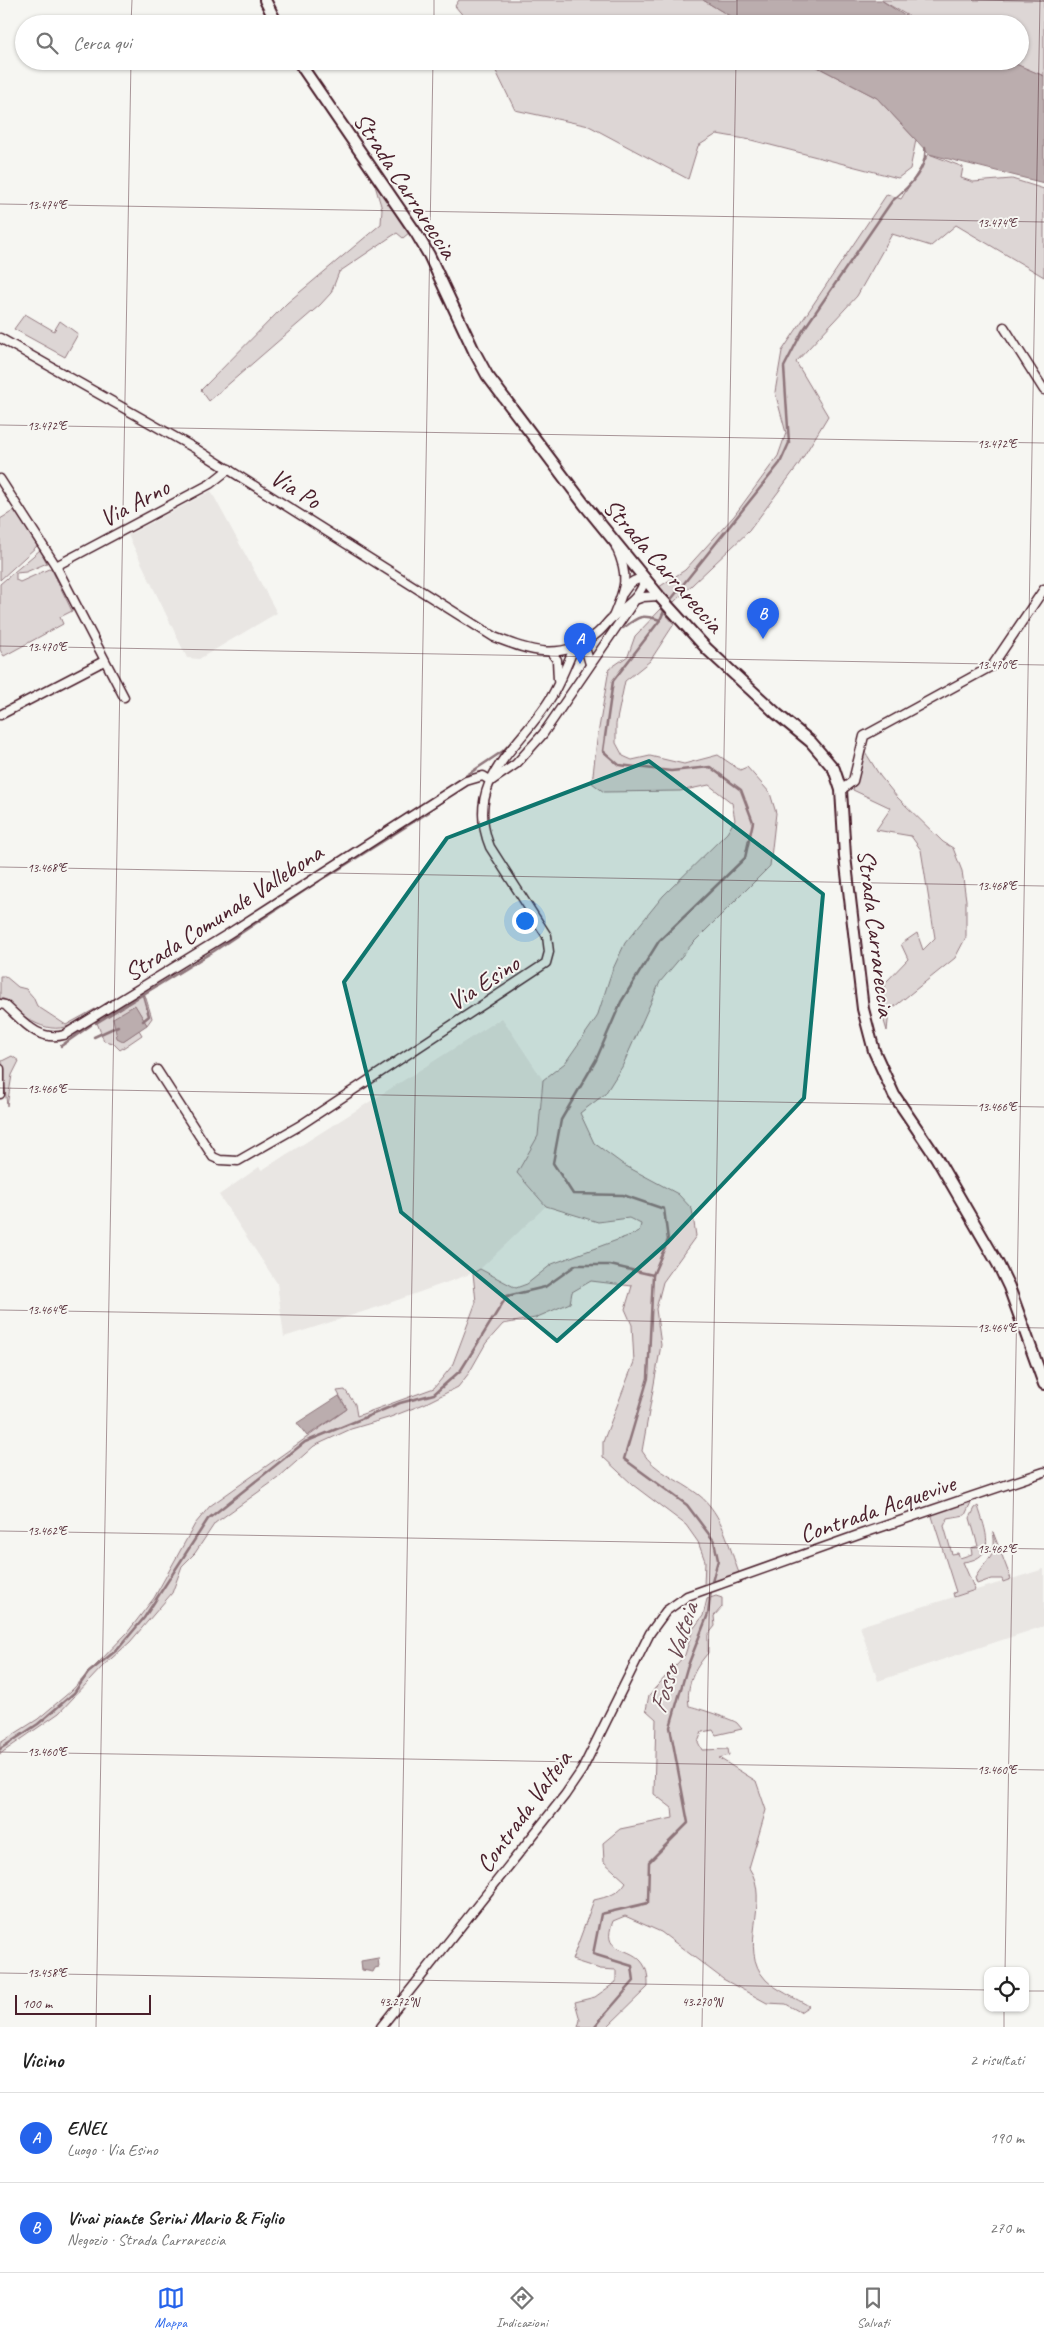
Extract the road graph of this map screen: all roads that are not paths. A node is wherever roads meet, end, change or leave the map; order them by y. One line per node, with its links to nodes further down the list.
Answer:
1 (266, 0): 2 (main road)
2 (273, 15)
3 (304, 70): 9 (main road, Strada Carrareccia)
4 (1004, 326): 6 (street)
5 (0, 338): 7 (street, Via Po)
6 (1044, 390)
7 (229, 469): 10 (street, Via Arno); 18 (street, Via Po)
8 (0, 479): 10 (street)
9 (612, 539): 11 (main road, Strada Carrareccia); 13 (street)
10 (56, 566): 19 (street)
11 (645, 579): 13 (street); 14 (main road, Strada Carrareccia); 15 (street)
12 (1044, 589): 25 (street)
13 (622, 593): 16 (street)
14 (659, 597): 15 (street); 25 (main road, Strada Carrareccia)
15 (635, 600): 16 (street); 20 (street)
16 (613, 617): 17 (street, Via Po)
17 (575, 646): 18 (street, Via Po); 20 (street); 21 (street, Via Esino)
18 (550, 652): 21 (street)
19 (104, 661): 22 (street); 23 (street)
20 (590, 664): 24 (street)
21 (558, 684): 24 (street, Via Esino)
22 (124, 697)
23 (0, 715)
24 (491, 781): 26 (street, Strada Comunale Vallebona); 28 (street, Via Esino)
25 (841, 790): 30 (main road, Strada Carrareccia)
26 (0, 1004)
27 (0, 1069): 29 (street)
28 (157, 1070)
29 (0, 1094)
30 (1044, 1384)
31 (1044, 1472): 32 (street, Contrada Acquevive)
32 (701, 1591): 33 (street, Contrada Valteia)
33 (381, 2027)

